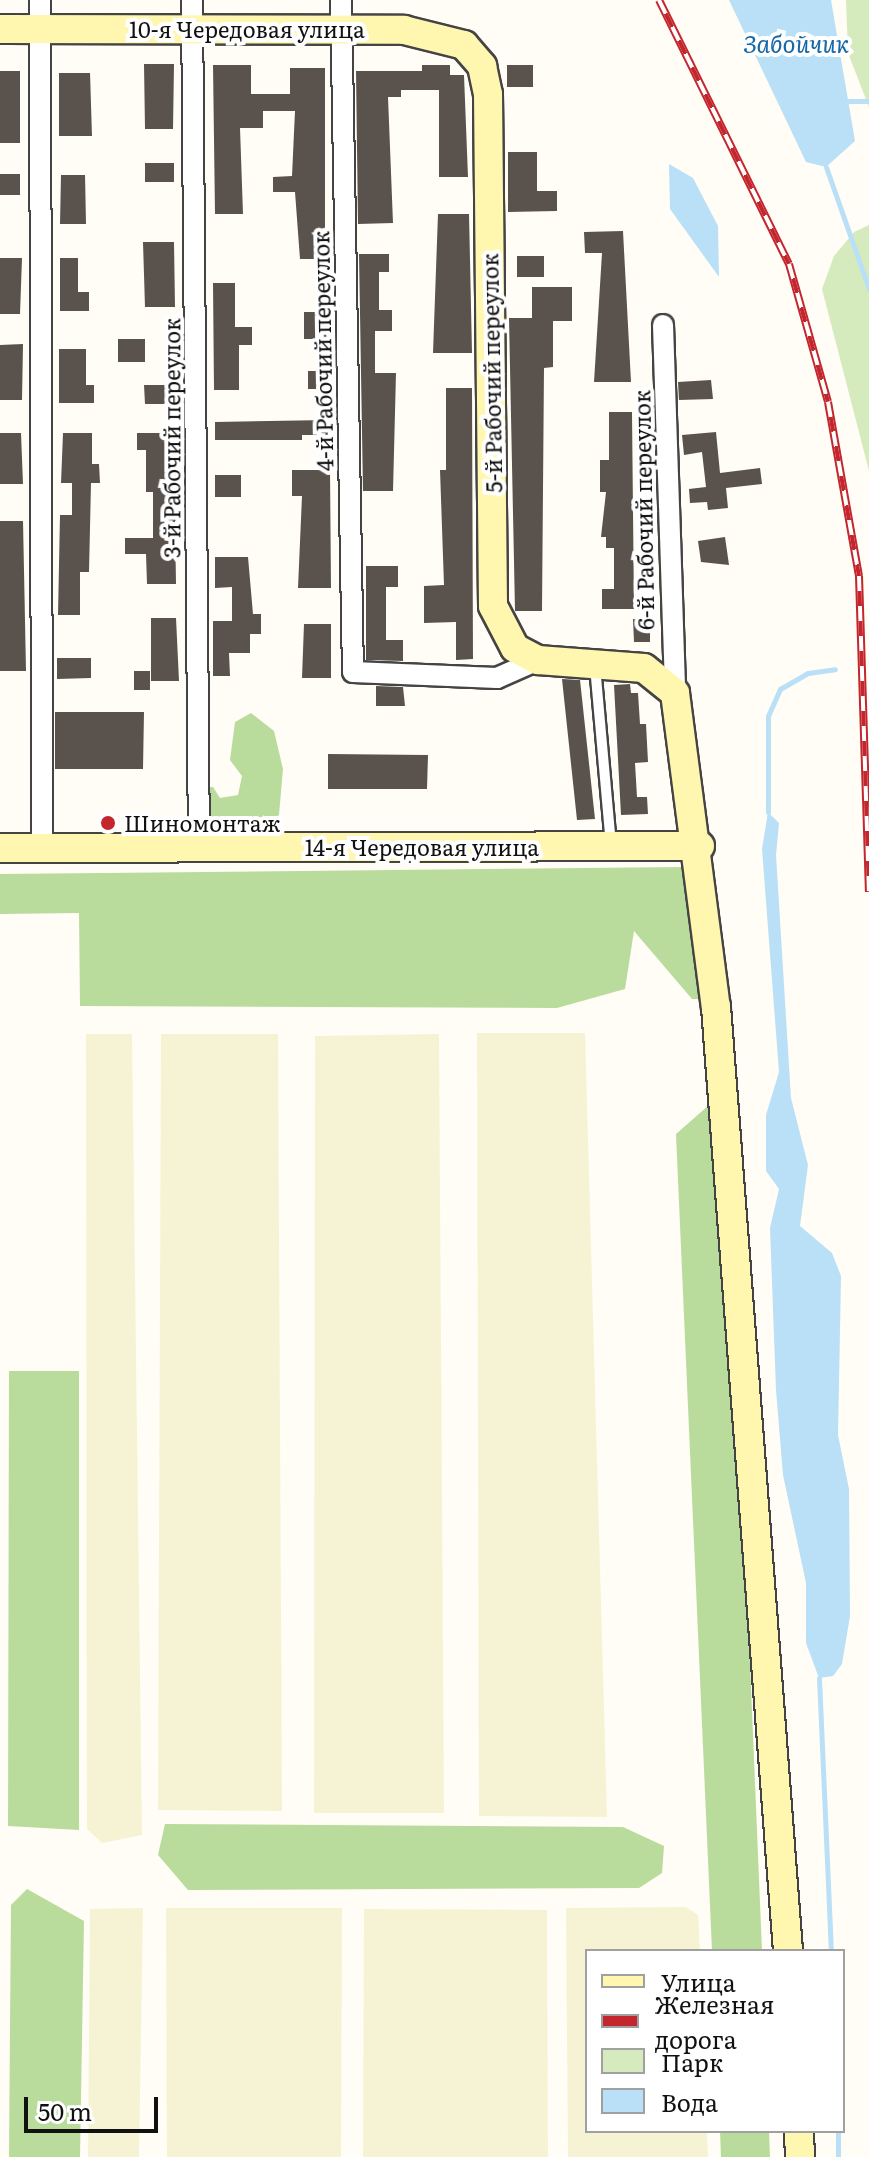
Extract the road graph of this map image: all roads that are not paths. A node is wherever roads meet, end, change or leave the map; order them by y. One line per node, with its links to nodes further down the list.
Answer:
1 (40, 0): 6 (street)
2 (192, 0): 7 (street, 3-й Рабочий переулок)
3 (341, 0): 4 (street, 4-й Рабочий переулок)
4 (341, 28): 7 (main road, 10-я Чередовая улица); 8 (main road, 10-я Чередовая улица); 10 (street, 4-й Рабочий переулок)
5 (0, 29): 6 (main road, 10-я Чередовая улица)
6 (40, 29): 7 (main road, 10-я Чередовая улица); 14 (street)
7 (192, 29): 15 (street, 3-й Рабочий переулок)
8 (482, 66): 10 (main road, 5-й Рабочий переулок)
9 (663, 325): 12 (street, 6-й Рабочий переулок)
10 (538, 660): 11 (main road)
11 (595, 664): 12 (main road); 16 (lane)
12 (675, 693): 13 (main road)
13 (700, 846): 16 (main road, 14-я Чередовая улица); 18 (main road)
14 (42, 847): 15 (main road, 14-я Чередовая улица); 17 (main road, 14-я Чередовая улица)
15 (199, 847): 16 (main road, 14-я Чередовая улица)
16 (611, 847)
17 (0, 848)
18 (788, 1949)
19 (799, 2133): 20 (main road)
20 (800, 2157)

